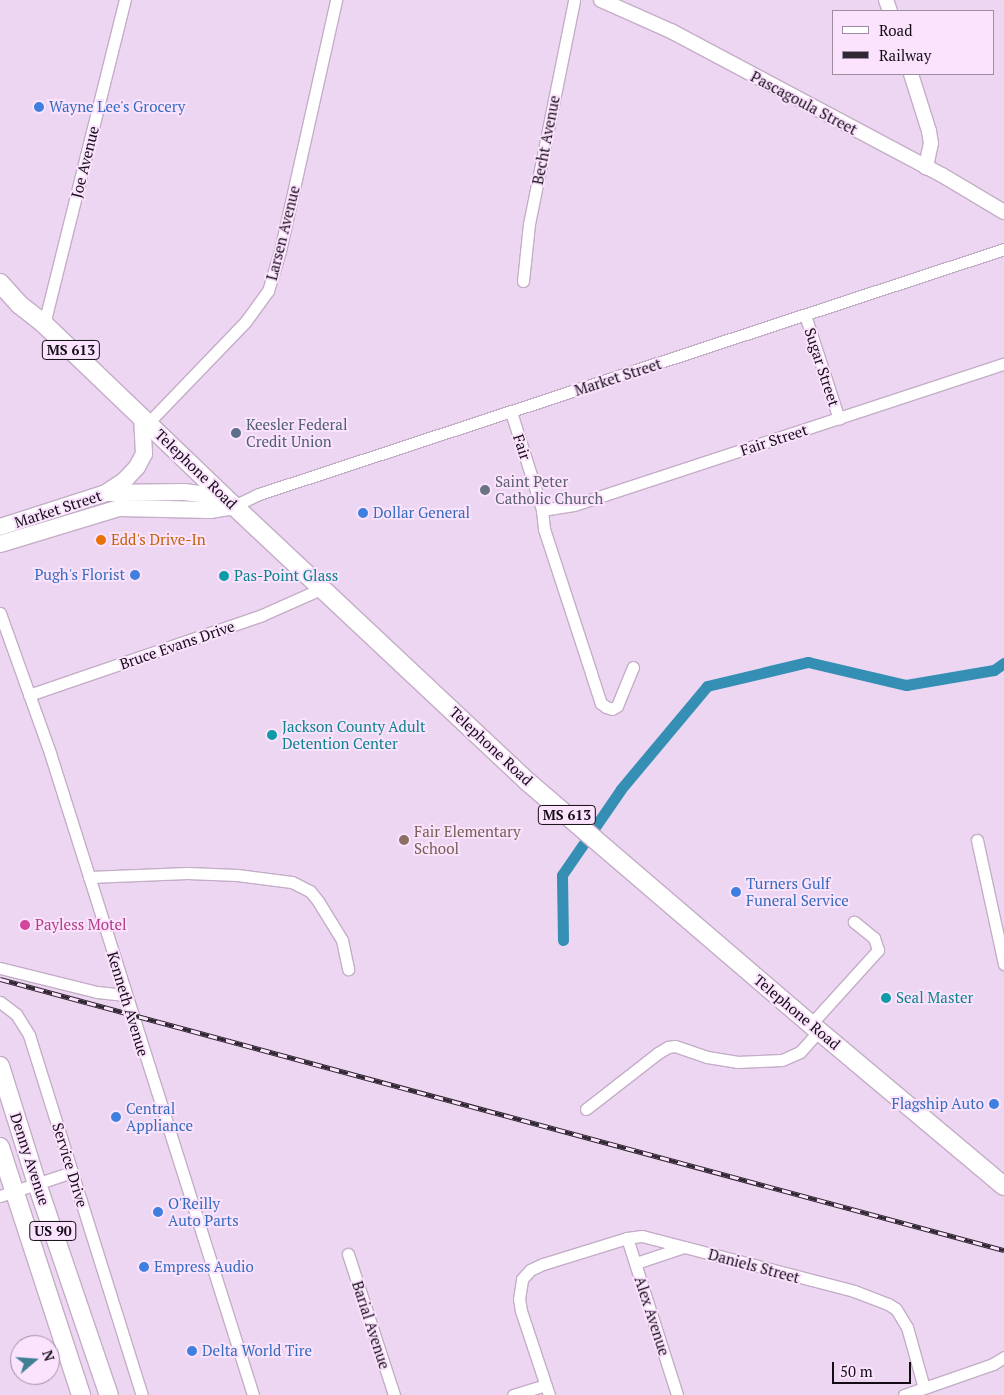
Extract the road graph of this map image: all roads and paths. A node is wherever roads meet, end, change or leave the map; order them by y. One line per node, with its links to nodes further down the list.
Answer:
1 (125, 0): 12 (street, Joe Avenue)
2 (336, 0): 15 (street, Larsen Avenue)
3 (574, 0): 9 (street, Becht Avenue)
4 (601, 0): 6 (street, Pascagoula Street)
5 (910, 75): 6 (street)
6 (926, 167): 7 (street, Pascagoula Street)
7 (1004, 212)
8 (1004, 249): 11 (street, Market Street)
9 (523, 281)
10 (0, 283): 12 (main road, Telephone Road / MS 613)
11 (805, 315): 14 (street, Market Street); 16 (street, Sugar Street)
12 (44, 324): 15 (main road, Telephone Road / MS 613)
13 (1004, 364): 16 (street, Fair Street)
14 (511, 412): 18 (street, Market Street); 19 (street, Fair)
15 (145, 420): 17 (main road); 18 (main road, Telephone Road / MS 613)
16 (839, 420): 19 (street, Fair Street)
17 (106, 493): 18 (main road, Market Street); 20 (main road, Market Street)
18 (234, 506): 21 (main road, Market Street); 22 (main road, Telephone Road / MS 613)
19 (542, 510): 24 (street, Fair)
20 (0, 527)
21 (0, 544)
22 (323, 588): 25 (street, Bruce Evans Drive); 34 (main road, Telephone Road / MS 613)
23 (0, 613): 25 (street, Kenneth Avenue)
24 (633, 667)
25 (29, 695): 27 (street, Kenneth Avenue)
26 (977, 840): 29 (street)
27 (89, 877): 31 (street); 32 (street, Kenneth Avenue)
28 (854, 922): 34 (street)
29 (1004, 964)
30 (0, 968): 32 (street)
31 (348, 969)
32 (125, 995): 52 (street, Kenneth Avenue)
33 (0, 1002): 38 (street, Service Drive)
34 (815, 1028): 36 (street); 40 (main road, Telephone Road / MS 613)
35 (0, 1066): 39 (main road, Denny Avenue / US 90)
36 (586, 1109)
37 (0, 1147): 41 (main road, Denny Avenue / US 90)
38 (72, 1172): 39 (street); 51 (street, Service Drive)
39 (37, 1184): 41 (street); 50 (main road, Denny Avenue / US 90)
40 (1004, 1186)
41 (7, 1194): 49 (main road, Denny Avenue / US 90)
42 (627, 1238): 43 (street, Daniels Street); 45 (street, Alex Avenue); 48 (street, Daniels Street)
43 (684, 1247): 45 (street); 47 (street, Daniels Street)
44 (348, 1254): 53 (street, Barial Avenue)
45 (636, 1263): 55 (street, Alex Avenue)
46 (1004, 1357): 47 (street)
47 (924, 1388): 56 (street)
48 (547, 1390): 54 (street)
49 (81, 1395)
50 (109, 1395)
51 (142, 1395)
52 (253, 1395)
53 (394, 1395)
54 (513, 1395)
55 (678, 1395)
56 (904, 1395)

